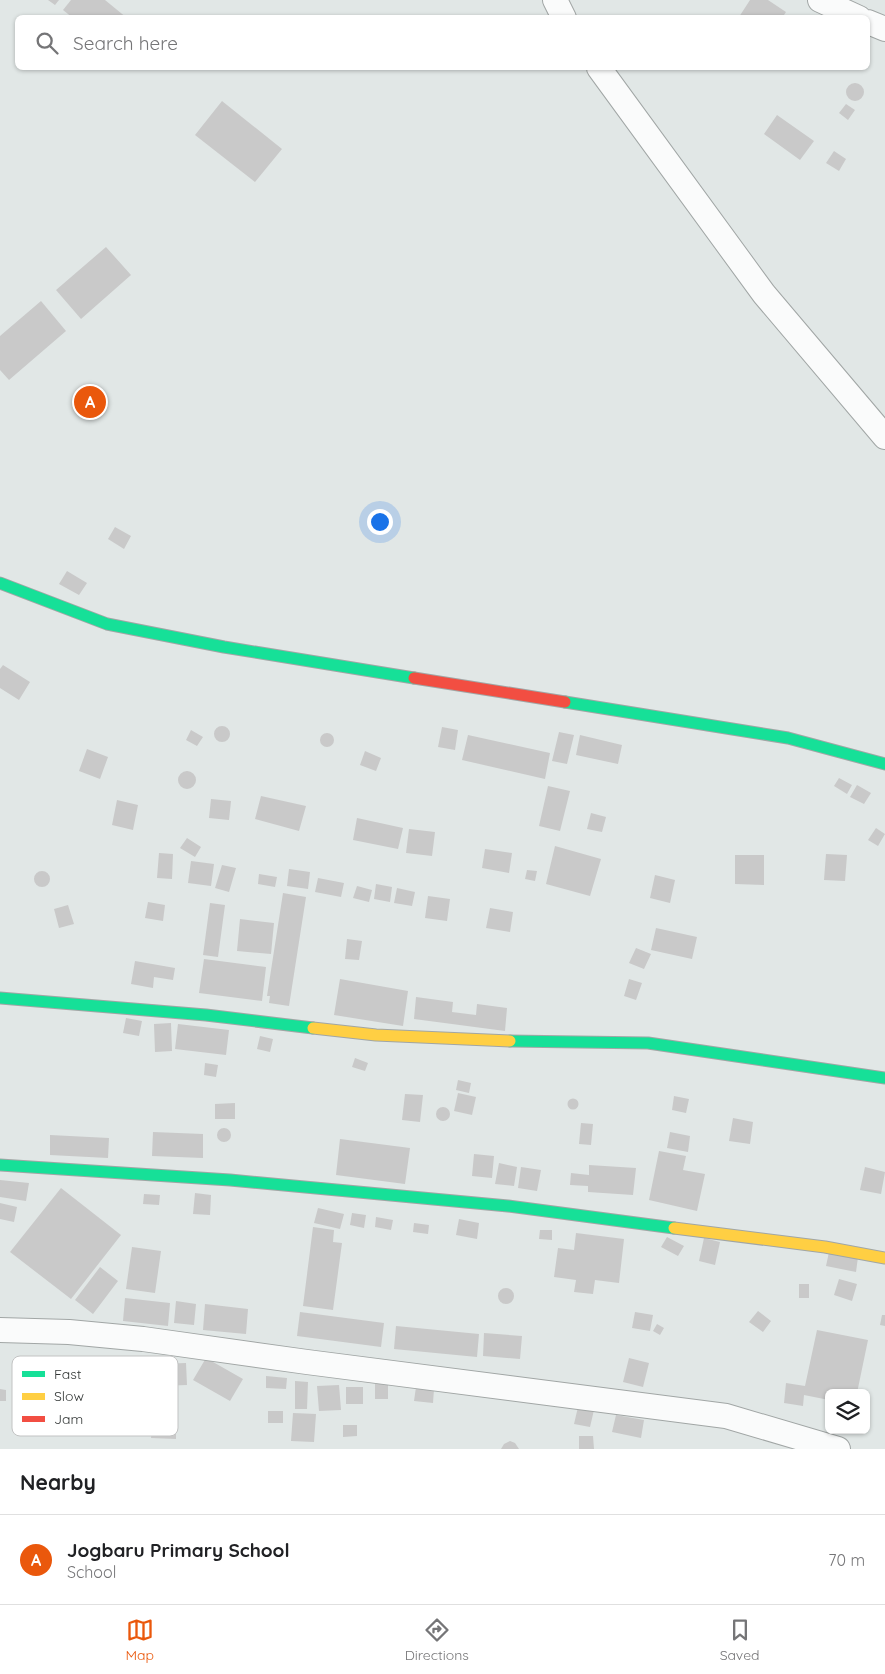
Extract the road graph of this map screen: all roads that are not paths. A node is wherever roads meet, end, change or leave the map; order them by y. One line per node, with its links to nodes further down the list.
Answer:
1 (556, 0): 3 (street)
2 (820, 0): 4 (street)
3 (563, 15)
4 (852, 15)
5 (870, 23): 6 (street)
6 (885, 29)
7 (600, 70): 8 (street)
8 (885, 437)
9 (0, 583): 10 (street)
10 (885, 764)
11 (0, 998): 12 (street)
12 (885, 1078)
13 (0, 1165): 14 (street)
14 (885, 1258)
15 (0, 1330): 16 (street)
16 (838, 1449)

